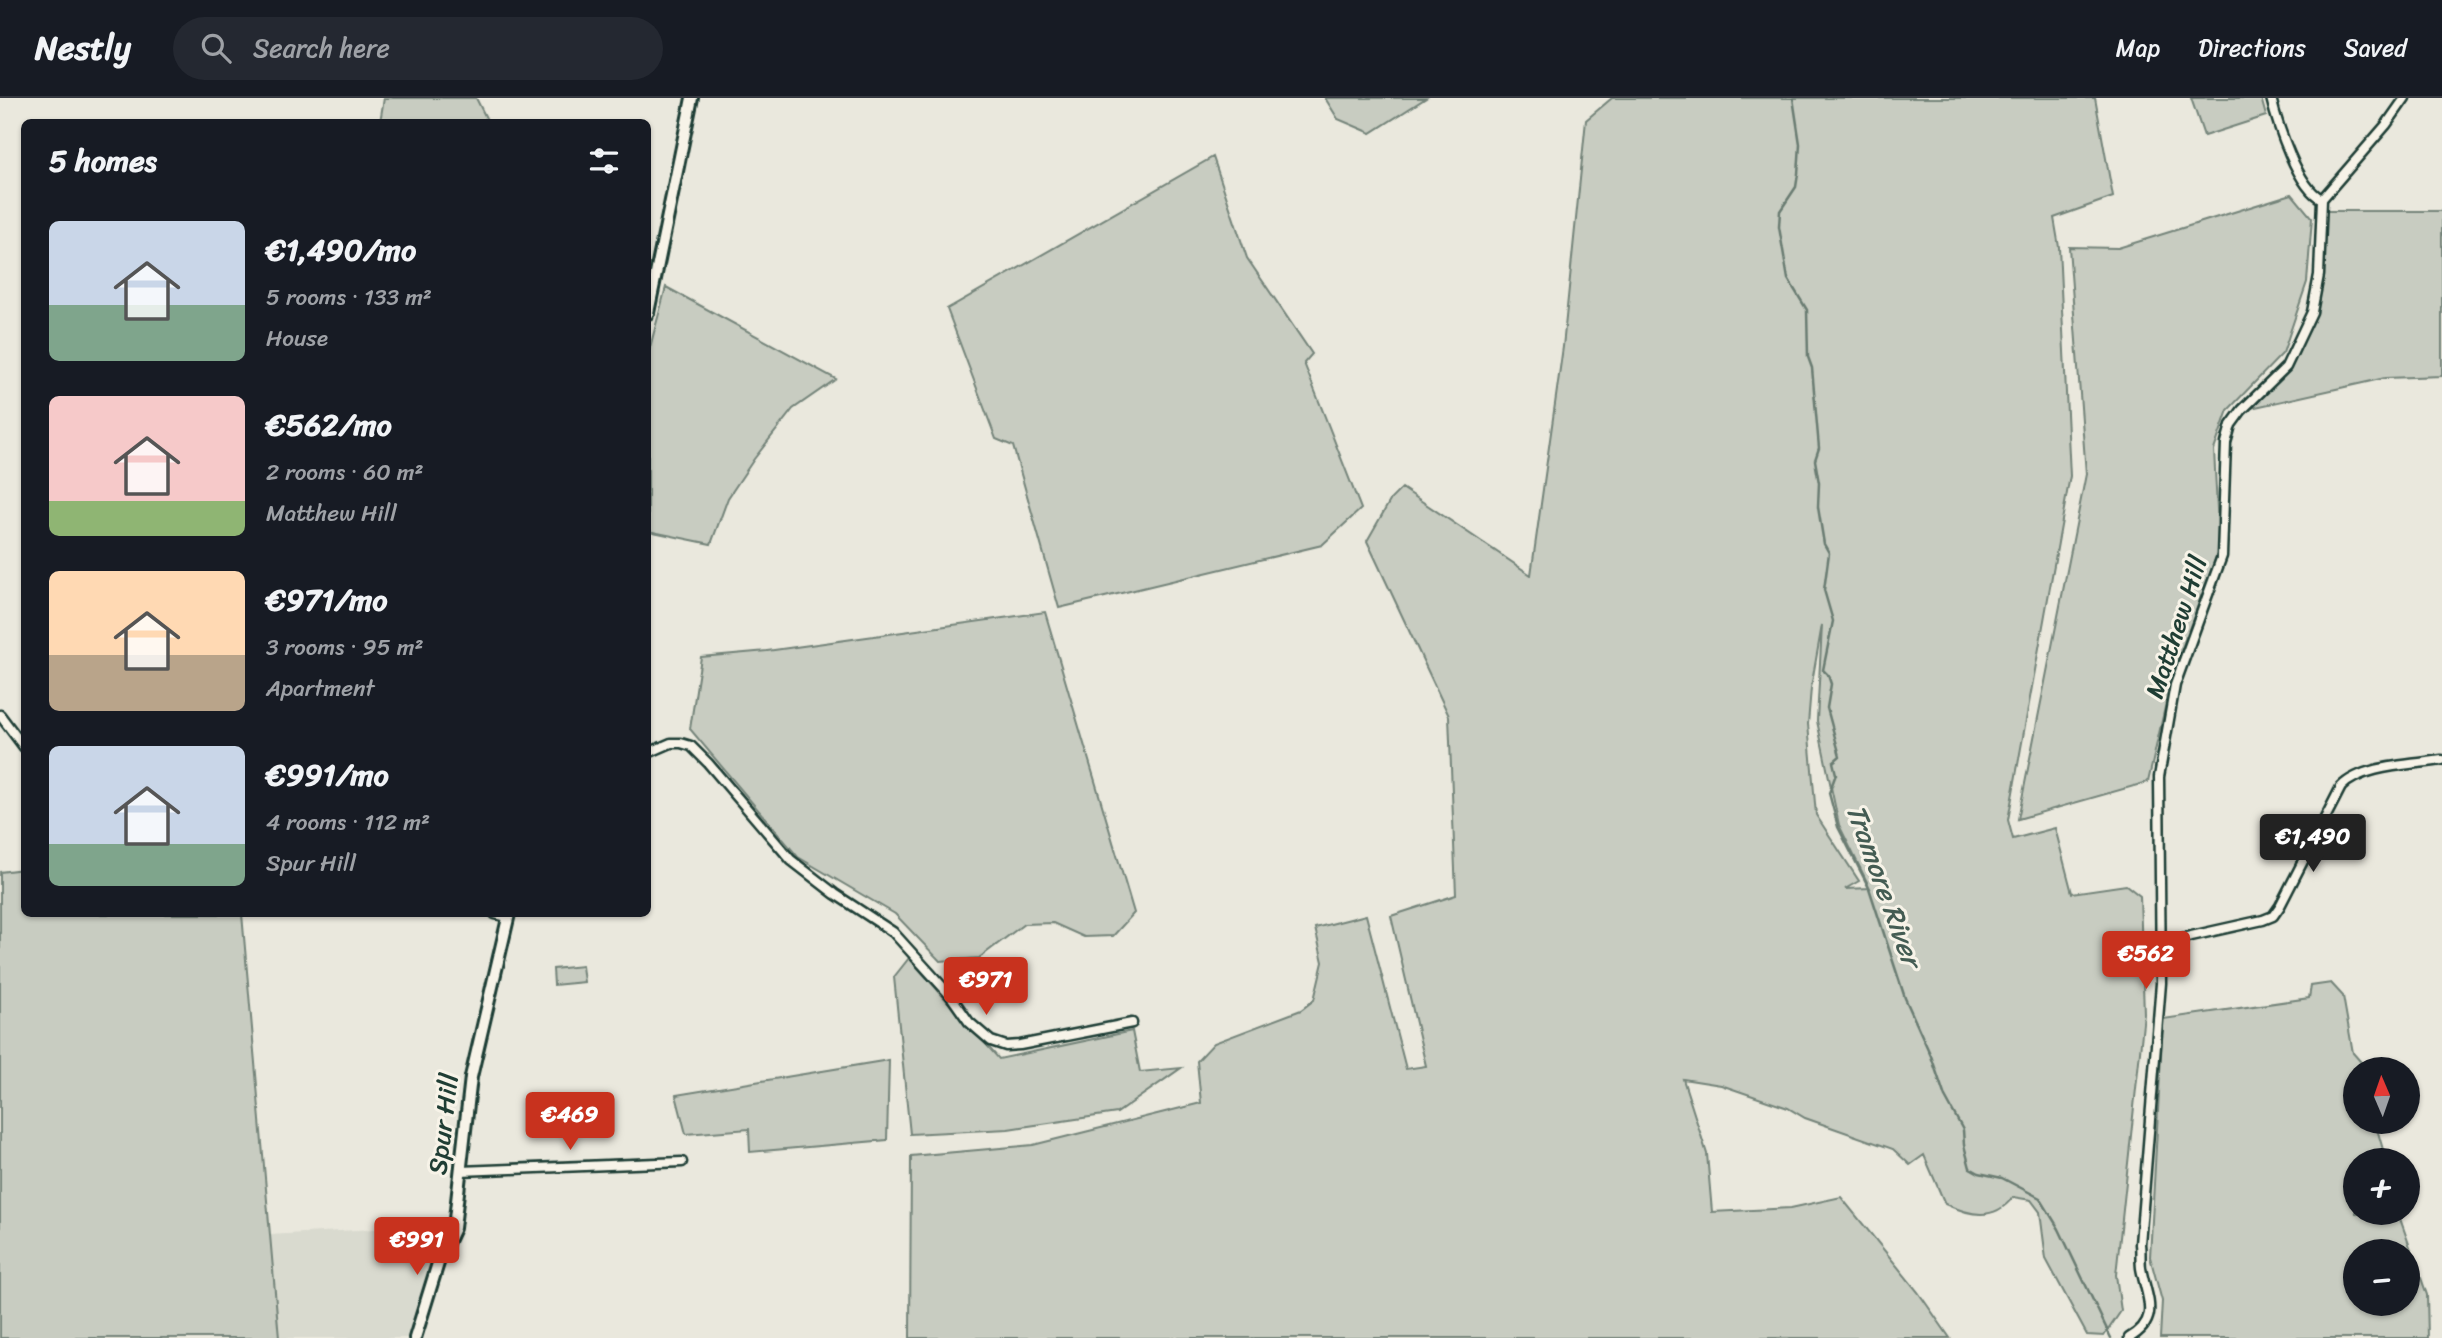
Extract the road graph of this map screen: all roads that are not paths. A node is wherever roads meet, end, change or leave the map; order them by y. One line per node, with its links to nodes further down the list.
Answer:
1 (692, 98): 5 (street)
2 (2271, 98): 4 (street)
3 (2404, 98): 4 (street)
4 (2322, 199): 11 (street, Matthew Hill)
5 (651, 298)
6 (0, 715): 7 (street)
7 (21, 743)
8 (651, 752): 12 (street)
9 (2442, 760): 11 (street)
10 (509, 917): 14 (street, Spur Hill)
11 (2160, 943): 16 (street, Matthew Hill)
12 (1132, 1023)
13 (682, 1162): 14 (street)
14 (460, 1171): 15 (street, Spur Hill)
15 (415, 1338)
16 (2129, 1338)

